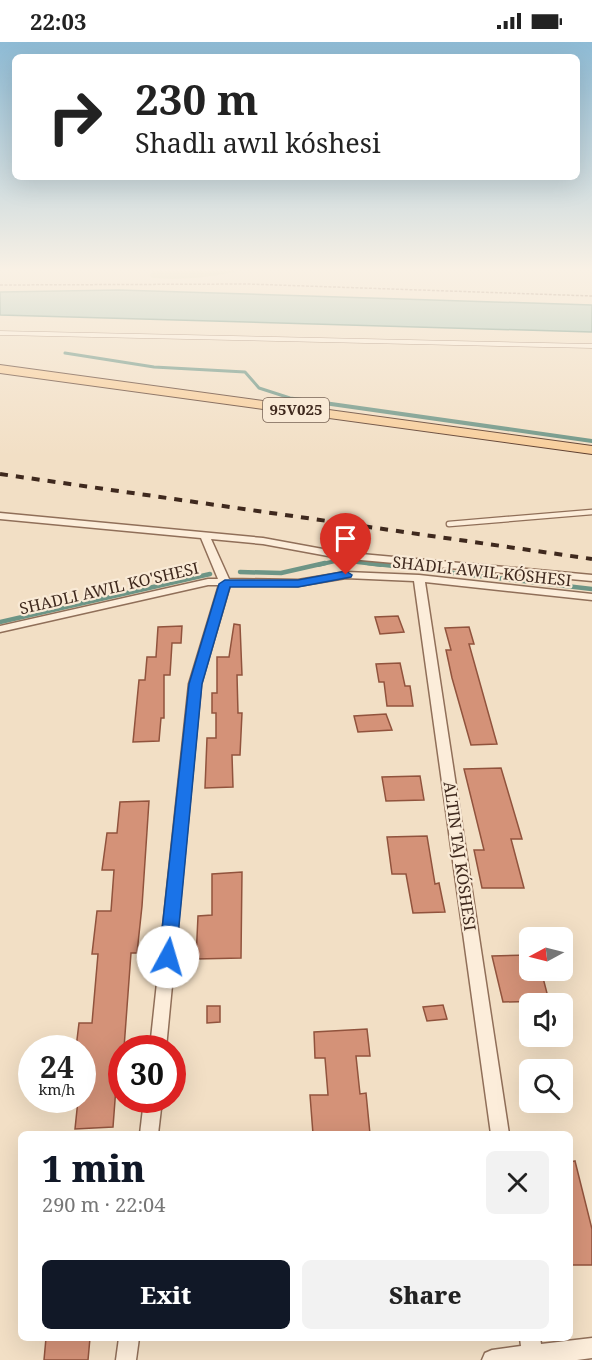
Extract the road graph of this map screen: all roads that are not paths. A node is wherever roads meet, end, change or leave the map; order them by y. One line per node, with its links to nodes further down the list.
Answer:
1 (0, 333): 2 (lane)
2 (592, 346)
3 (0, 369): 4 (main road, 95V025)
4 (592, 450)
5 (592, 512): 7 (lane)
6 (0, 516): 8 (street)
7 (449, 524)
8 (205, 536): 10 (street); 11 (street)
9 (419, 578): 11 (street, SHADLI AWIL KO'SHESI); 12 (street, SHADLI AWIL KO'SHESI); 17 (street)
10 (592, 578)
11 (225, 584): 13 (street, SHADLI AWIL KO'SHESI); 14 (street)
12 (592, 597)
13 (0, 629)
14 (159, 1035)
15 (151, 1113): 16 (street)
16 (149, 1131)
17 (500, 1131)
18 (129, 1341): 21 (street)
19 (592, 1348): 20 (street)
20 (532, 1351): 22 (street)
21 (126, 1360)
22 (492, 1360)

